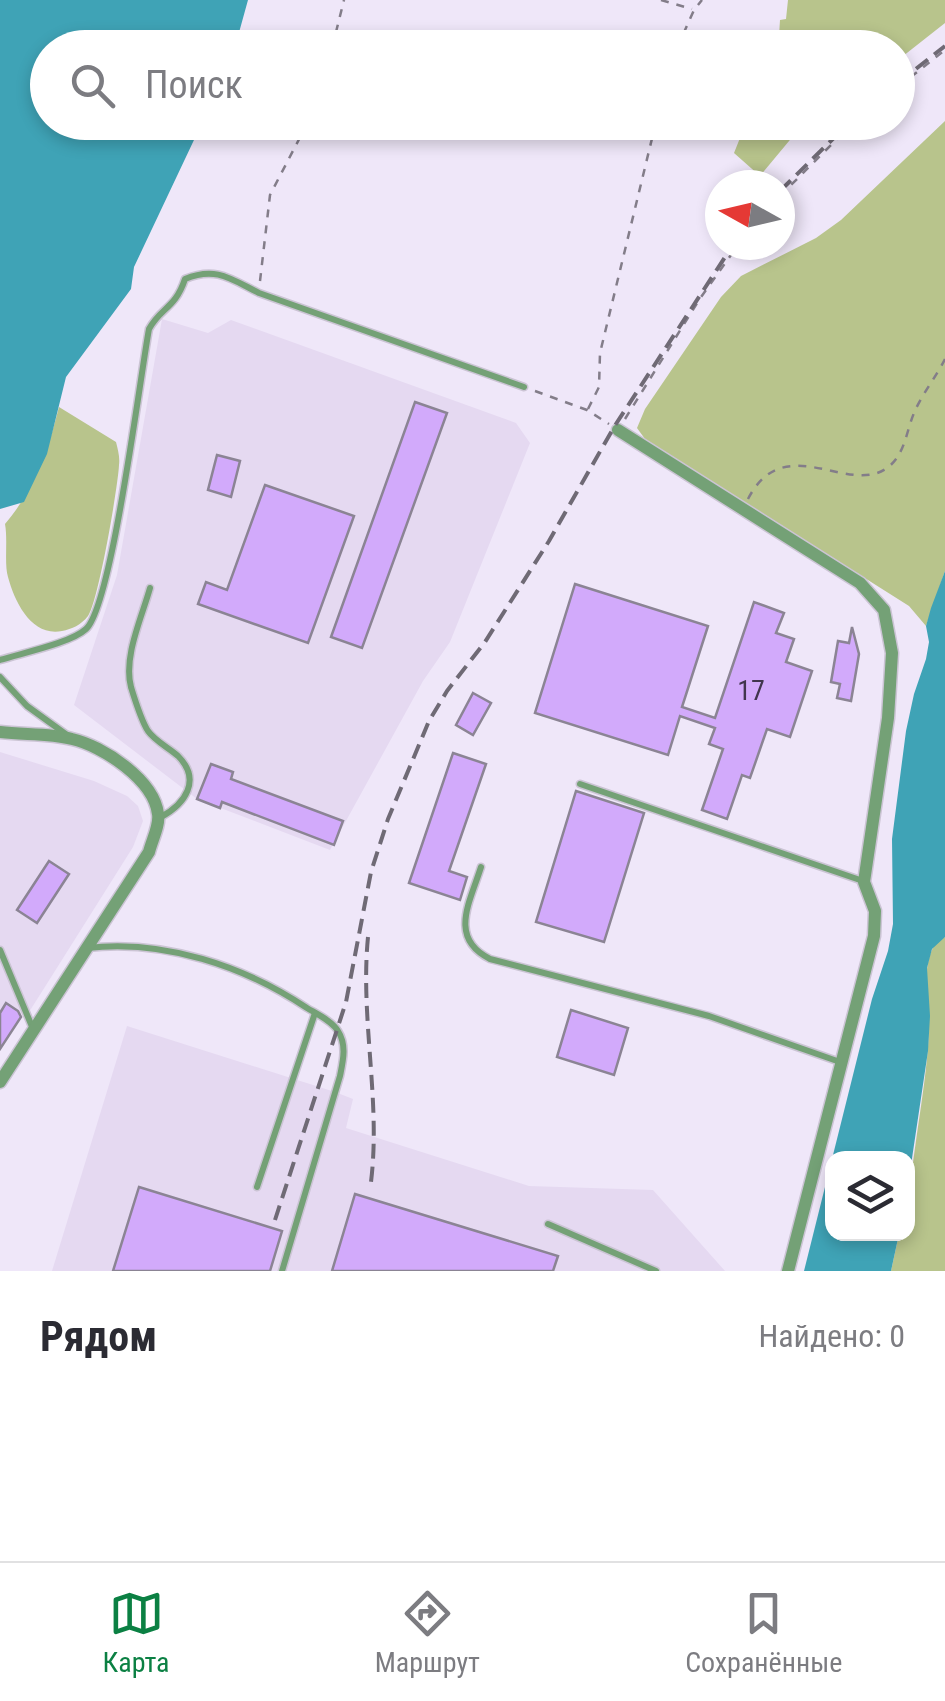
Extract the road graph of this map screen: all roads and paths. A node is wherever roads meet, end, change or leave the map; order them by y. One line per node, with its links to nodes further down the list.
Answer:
1 (344, 0): 5 (path)
2 (661, 0): 4 (path)
3 (702, 0): 4 (path)
4 (694, 10): 6 (path)
5 (336, 30)
6 (686, 30)
7 (945, 50): 8 (path)
8 (915, 74)
9 (298, 140): 14 (path)
10 (652, 140): 17 (path)
11 (836, 140): 12 (path)
12 (795, 181)
13 (728, 260): 19 (path)
14 (259, 293): 16 (lane); 22 (lane)
15 (945, 359): 20 (path)
16 (524, 388): 17 (path)
17 (587, 410): 18 (path)
18 (605, 422)
19 (618, 430): 20 (street)
20 (742, 509): 29 (street)
21 (150, 588): 27 (lane)
22 (0, 660)
23 (0, 677): 25 (lane)
24 (0, 732): 25 (street)
25 (74, 739): 27 (street)
26 (580, 784): 29 (lane)
27 (160, 818): 30 (street)
28 (482, 866): 34 (lane)
29 (864, 882): 34 (street)
30 (86, 948): 32 (lane); 33 (street)
31 (0, 950): 33 (lane)
32 (315, 1013): 36 (lane); 38 (lane)
33 (34, 1030): 35 (street)
34 (841, 1063): 40 (street)
35 (0, 1082)
36 (257, 1187)
37 (548, 1224): 39 (lane)
38 (282, 1271)
39 (656, 1271)
40 (788, 1271)

